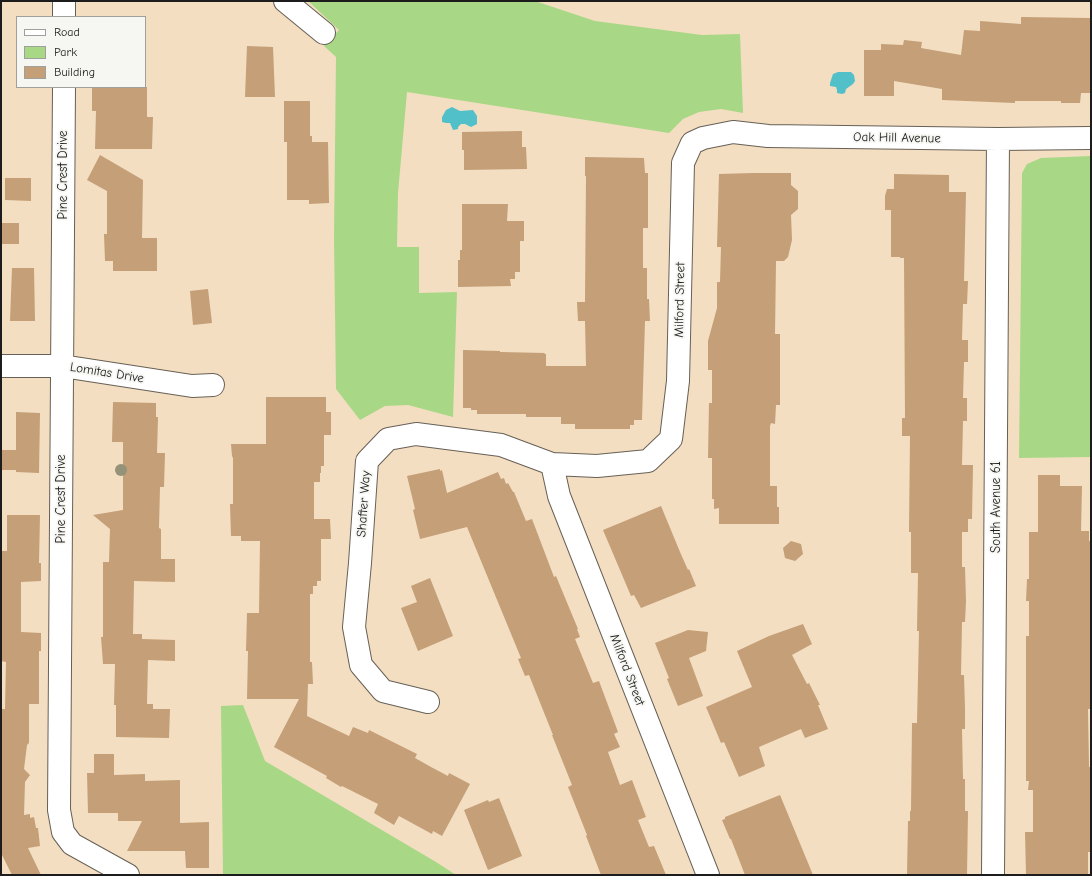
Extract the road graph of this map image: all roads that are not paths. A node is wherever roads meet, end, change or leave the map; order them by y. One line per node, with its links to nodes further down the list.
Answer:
1 (64, 1): 3 (street)
2 (285, 1): 4 (street)
3 (64, 16)
4 (324, 33)
5 (64, 88): 10 (street, Pine Crest Drive)
6 (703, 138): 8 (street, Oak Hill Avenue); 12 (street, Milford Street)
7 (1091, 138): 8 (street, Oak Hill Avenue)
8 (998, 139): 17 (street, South Avenue 61)
9 (1, 366): 10 (street, Lomitas Drive)
10 (62, 366): 11 (street, Lomitas Drive); 15 (street, Pine Crest Drive)
11 (213, 385)
12 (648, 461): 13 (street, Shafter Way)
13 (552, 464): 14 (street, Shafter Way); 16 (street, Milford Street)
14 (428, 702)
15 (128, 875)
16 (708, 875)
17 (993, 875)

